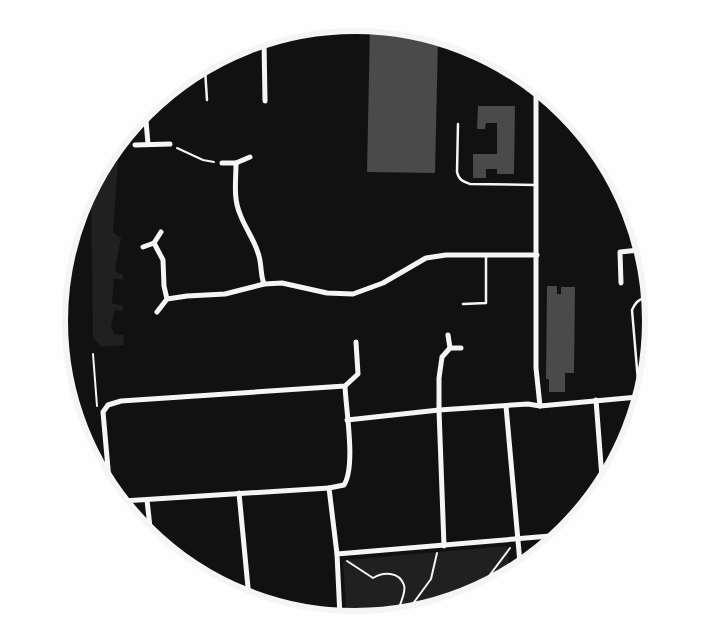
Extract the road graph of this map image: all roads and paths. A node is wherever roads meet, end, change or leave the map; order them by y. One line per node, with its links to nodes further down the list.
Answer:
1 (264, 46): 5 (street)
2 (205, 73): 4 (lane)
3 (536, 95): 14 (street)
4 (207, 100)
5 (265, 101)
6 (146, 120): 9 (street)
7 (458, 124): 14 (lane)
8 (135, 144): 9 (street)
9 (148, 144): 10 (street)
10 (170, 144): 12 (path)
11 (250, 157): 13 (street)
12 (222, 163): 13 (street)
13 (236, 163): 22 (street)
14 (537, 185): 20 (street)
15 (161, 232): 16 (street)
16 (154, 243): 17 (street); 24 (street)
17 (143, 247)
18 (636, 250): 21 (street)
19 (486, 255): 20 (street); 22 (street); 25 (lane)
20 (537, 255): 37 (street)
21 (622, 283)
22 (264, 284): 24 (street)
23 (644, 298): 32 (lane)
24 (166, 299): 26 (street)
25 (463, 304)
26 (157, 312)
27 (448, 335): 29 (street)
28 (356, 342): 33 (street)
29 (450, 348): 30 (street); 38 (street)
30 (461, 348)
31 (93, 354): 39 (path)
32 (638, 381)
33 (345, 386): 39 (street); 40 (street)
34 (635, 397): 35 (street)
35 (596, 400): 37 (street); 42 (street)
36 (506, 406): 37 (street); 38 (street); 49 (street)
37 (540, 406)
38 (438, 410): 40 (street); 50 (street)
39 (103, 412): 41 (street)
40 (347, 420): 43 (street)
41 (108, 473)
42 (602, 473)
43 (329, 488): 44 (street); 51 (street)
44 (239, 494): 45 (street); 54 (street)
45 (147, 500): 46 (street); 47 (street)
46 (128, 501)
47 (150, 526)
48 (549, 536): 49 (street)
49 (519, 539): 50 (street); 52 (street); 53 (path)
50 (444, 546): 51 (street); 55 (path)
51 (337, 554): 56 (path); 57 (street)
52 (520, 559)
53 (488, 578)
54 (248, 590)
55 (412, 605)
56 (401, 607)
57 (340, 610)

